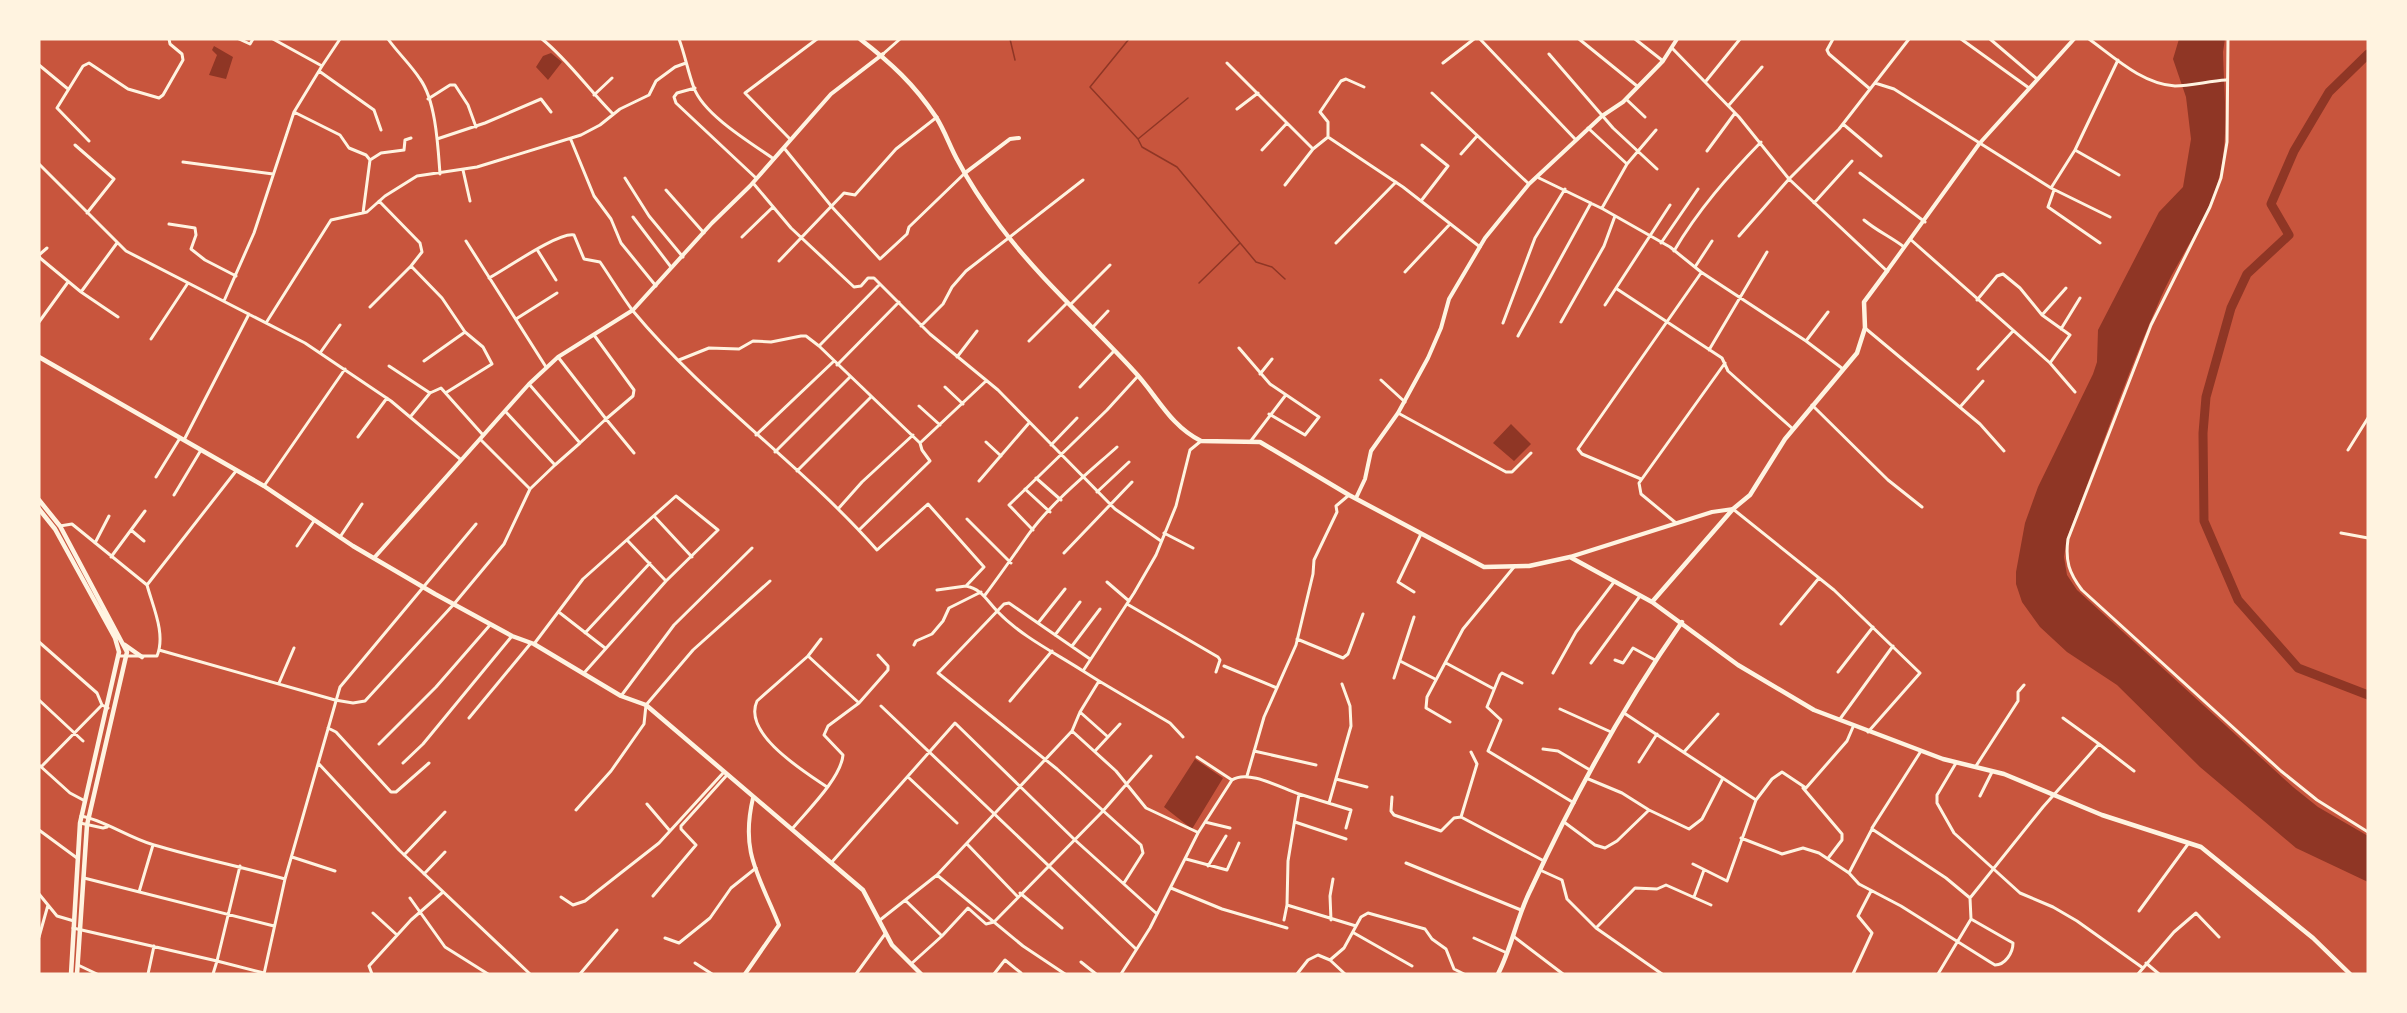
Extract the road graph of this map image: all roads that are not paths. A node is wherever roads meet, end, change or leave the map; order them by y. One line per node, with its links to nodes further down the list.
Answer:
1 (169, 39): 45 (street)
2 (239, 39): 3 (street)
3 (254, 39)
4 (273, 39): 34 (street)
5 (340, 39): 34 (street)
6 (388, 39): 51 (street)
7 (542, 39): 50 (street)
8 (679, 39): 30 (street)
9 (817, 39): 73 (street)
10 (860, 39): 26 (main road)
11 (900, 39): 26 (street)
12 (1474, 39): 32 (street)
13 (1480, 39): 75 (street)
14 (1579, 39): 42 (street)
15 (1635, 39): 28 (street)
16 (1677, 39): 25 (street)
17 (1740, 39): 40 (street)
18 (1833, 39): 46 (street)
19 (1909, 39): 41 (street)
20 (1961, 39): 47 (street)
21 (1990, 39): 38 (street)
22 (2074, 39): 38 (street)
23 (2089, 39): 29 (street)
24 (2228, 39): 39 (street)
25 (1672, 48): 28 (street); 40 (street)
26 (883, 54): 60 (main road); 73 (street)
27 (1549, 54): 59 (street)
28 (1663, 60): 42 (street)
29 (2118, 60): 39 (street); 84 (street)
30 (686, 63): 44 (street); 58 (street)
31 (1227, 63): 48 (street)
32 (1443, 63)
33 (39, 65): 45 (street)
34 (322, 66): 36 (street)
35 (1762, 67): 53 (street)
36 (319, 71): 55 (street); 66 (street)
37 (612, 78): 50 (street)
38 (2039, 80): 47 (street)
39 (2226, 80): 498 (street)
40 (1706, 81): 53 (street)
41 (1875, 83): 46 (street); 78 (street)
42 (1637, 86): 52 (street)
43 (1364, 87): 69 (street)
44 (694, 88): 90 (street); 104 (street)
45 (68, 89): 76 (street)
46 (1870, 89): 63 (street)
47 (2031, 89): 78 (street)
48 (1258, 93): 54 (street); 62 (street)
49 (1432, 93): 68 (street)
50 (594, 95): 58 (street)
51 (428, 99): 64 (street); 72 (street)
52 (1626, 99): 59 (street); 61 (street)
53 (1729, 105): 57 (street)
54 (1237, 110)
55 (294, 112): 89 (street); 99 (street)
56 (551, 112): 64 (street)
57 (1735, 113): 77 (street); 86 (street)
58 (613, 114): 74 (street)
59 (1602, 116): 65 (street); 85 (street)
60 (937, 117): 97 (main road); 122 (street)
61 (1645, 117)
62 (1287, 123): 82 (street); 83 (street)
63 (1843, 124): 88 (street); 105 (street)
64 (476, 127): 72 (street)
65 (1588, 129): 75 (street); 94 (street)
66 (381, 130)
67 (1656, 130): 85 (street)
68 (1477, 136): 87 (street); 109 (street)
69 (1328, 137): 82 (street); 107 (street)
70 (411, 138): 89 (street)
71 (1019, 138): 97 (street)
72 (437, 139): 100 (street)
73 (790, 139): 81 (street)
74 (572, 140): 96 (street); 167 (street)
75 (1576, 140): 103 (street)
76 (89, 141)
77 (1761, 142): 105 (street); 150 (street)
78 (1979, 144): 113 (street); 130 (street)
79 (75, 145): 124 (street)
80 (1422, 145): 117 (street)
81 (783, 148): 90 (street); 122 (street)
82 (1313, 148): 110 (street)
83 (1262, 150)
84 (2075, 150): 101 (street); 113 (street)
85 (1637, 151): 94 (street); 95 (street)
86 (1707, 151)
87 (1461, 154)
88 (1881, 156)
89 (370, 159): 125 (street)
90 (774, 159): 104 (street)
91 (1852, 160): 119 (street)
92 (183, 162): 99 (street)
93 (39, 164): 124 (street)
94 (1627, 164): 123 (street)
95 (1657, 169)
96 (464, 170): 100 (street); 116 (street)
97 (965, 173): 122 (street); 136 (main road)
98 (1860, 173): 130 (street)
99 (273, 174): 161 (street)
100 (440, 174): 115 (street)
101 (2119, 175)
102 (625, 178): 152 (street)
103 (1539, 178): 109 (street); 111 (street)
104 (757, 179): 108 (street)
105 (1789, 179): 119 (street); 134 (street)
106 (1083, 180): 136 (street)
107 (1396, 182): 117 (street); 143 (street)
108 (753, 183): 121 (street); 133 (street)
109 (1529, 184): 146 (street)
110 (1285, 185)
111 (1565, 189): 118 (street); 191 (street)
112 (1698, 189): 144 (street)
113 (2052, 189): 128 (street); 145 (street)
114 (666, 190): 133 (street)
115 (379, 201): 125 (street); 155 (street)
116 (470, 201)
117 (1421, 201): 132 (street)
118 (1591, 203): 123 (street); 201 (street)
119 (1814, 203): 158 (street)
120 (1670, 205): 137 (street)
121 (773, 207): 135 (street); 138 (street)
122 (832, 207): 138 (street)
123 (1602, 208): 126 (street)
124 (87, 213): 142 (street)
125 (363, 213): 190 (street)
126 (1615, 216): 137 (street); 189 (street)
127 (633, 217): 157 (street)
128 (2110, 217)
129 (1864, 220): 147 (street)
130 (1924, 222): 139 (street)
131 (169, 224): 161 (street)
132 (1450, 224): 146 (street); 159 (street)
133 (704, 232): 152 (street)
134 (1739, 236)
135 (742, 237)
136 (1009, 237): 177 (main road); 193 (street)
137 (1649, 237): 144 (street); 169 (street)
138 (802, 238): 153 (street); 166 (street)
139 (1910, 239): 147 (street); 174 (street)
140 (466, 241): 162 (street)
141 (1712, 241): 156 (street)
142 (117, 243): 165 (street); 170 (street)
143 (1336, 243)
144 (1661, 243): 150 (street)
145 (2100, 243)
146 (1480, 247): 239 (street)
147 (1904, 247): 158 (street)
148 (47, 248): 164 (street)
149 (538, 251): 162 (street); 163 (street); 180 (street)
150 (1674, 251): 156 (street)
151 (1767, 252): 172 (street)
152 (683, 257): 157 (street)
153 (779, 261)
154 (1110, 265): 177 (street)
155 (411, 266): 179 (street); 199 (street)
156 (1695, 267): 160 (street)
157 (673, 268): 167 (street)
158 (1887, 271): 195 (main road)
159 (1405, 272)
160 (1701, 272): 172 (street); 187 (street)
161 (236, 276): 175 (street)
162 (489, 279): 186 (street)
163 (555, 280)
164 (69, 282): 170 (street); 188 (street)
165 (188, 283): 175 (street); 202 (street)
166 (880, 284): 176 (street); 205 (street)
167 (656, 286): 180 (street)
168 (2066, 288): 184 (street)
169 (1617, 289): 178 (street); 187 (street)
170 (81, 292): 185 (street)
171 (557, 293): 186 (street)
172 (1738, 298): 204 (street); 208 (street)
173 (2080, 298): 196 (street)
174 (1977, 300): 184 (street); 198 (street)
175 (224, 301): 183 (street)
176 (899, 302): 193 (street); 216 (street)
177 (1069, 303): 194 (main road); 203 (street)
178 (1605, 306)
179 (370, 307)
180 (633, 310): 200 (street); 214 (street)
181 (1108, 311): 194 (street)
182 (1828, 312): 204 (street)
183 (249, 314): 190 (street); 258 (street)
184 (2042, 315): 196 (street)
185 (118, 318)
186 (516, 319): 220 (street)
187 (1665, 321): 208 (street); 282 (street)
188 (39, 322)
189 (1561, 322)
190 (266, 323): 209 (street)
191 (1503, 323)
192 (340, 325): 209 (street)
193 (921, 326): 212 (street)
194 (1093, 327): 207 (main road)
195 (1865, 328): 222 (main road); 243 (street)
196 (2061, 329): 218 (street)
197 (977, 331): 212 (street)
198 (2013, 331): 218 (street); 223 (street)
199 (465, 332): 215 (street); 233 (street)
200 (594, 335): 211 (street); 250 (street)
201 (1518, 336)
202 (151, 339)
203 (1029, 340)
204 (1806, 341): 222 (street)
205 (819, 346): 214 (street); 216 (street)
206 (1239, 348): 224 (street)
207 (1115, 350): 225 (main road); 232 (street)
208 (1709, 350): 217 (street)
209 (320, 353): 221 (street)
210 (39, 357): 258 (main road)
211 (558, 357): 220 (street); 250 (street)
212 (957, 357): 228 (street)
213 (1272, 358): 224 (street)
214 (679, 360): 254 (street)
215 (424, 361)
216 (835, 363): 226 (street); 254 (street)
217 (1725, 363): 253 (street); 282 (street)
218 (2050, 363): 234 (street)
219 (389, 366): 235 (street)
220 (546, 367): 230 (street)
221 (345, 369): 238 (street); 285 (street)
222 (1843, 369): 241 (main road)
223 (1978, 369)
224 (1260, 374): 236 (street)
225 (1138, 375): 259 (main road); 272 (street)
226 (850, 377): 237 (street); 269 (street)
227 (1381, 380): 239 (street)
228 (986, 381): 240 (street); 251 (street)
229 (1983, 381): 243 (street)
230 (529, 384): 244 (street); 262 (street)
231 (945, 387): 240 (street)
232 (1080, 387)
233 (447, 392): 235 (street); 257 (street)
234 (2075, 392)
235 (430, 393): 247 (street)
236 (1285, 396): 246 (street); 246 (street)
237 (870, 397): 255 (street); 278 (street)
238 (387, 398): 247 (street); 256 (street)
239 (1405, 402): 245 (street)
240 (963, 405): 252 (street)
241 (1812, 405): 253 (main road); 296 (street)
242 (919, 406): 252 (street)
243 (1960, 406): 268 (street)
244 (505, 411): 257 (street); 276 (street)
245 (1398, 413): 271 (street); 291 (street)
246 (1269, 414): 261 (street)
247 (411, 416): 274 (street)
248 (1077, 418): 264 (street)
249 (2368, 418): 267 (street)
250 (606, 419): 262 (street); 270 (street)
251 (1029, 423): 264 (street); 273 (street)
252 (940, 425): 263 (street)
253 (1793, 429): 298 (main road)
254 (756, 435): 269 (street)
255 (913, 435): 263 (street); 299 (street)
256 (358, 437)
257 (482, 437): 274 (street); 286 (street)
258 (182, 439): 266 (main road); 279 (street)
259 (1201, 441): 261 (main road); 313 (street)
260 (986, 442): 273 (street)
261 (1250, 442): 290 (main road)
262 (580, 443): 276 (street)
263 (920, 443): 311 (street)
264 (1051, 445): 272 (street)
265 (1117, 447): 280 (street)
266 (201, 450): 277 (main road); 289 (street)
267 (2348, 450)
268 (2004, 451)
269 (775, 452): 278 (street)
270 (634, 453)
271 (1531, 453)
272 (1060, 454): 280 (street); 281 (street)
273 (1001, 456): 283 (street)
274 (460, 459): 329 (street)
275 (1130, 462): 288 (street)
276 (555, 465): 286 (street)
277 (236, 471): 285 (main road); 338 (street)
278 (797, 471): 299 (street)
279 (156, 477)
280 (1083, 477): 288 (street); 293 (street)
281 (1036, 478): 287 (street); 293 (street)
282 (1641, 479): 308 (street)
283 (980, 481)
284 (1132, 482): 294 (street)
285 (264, 486): 306 (main road)
286 (530, 489): 349 (street)
287 (1025, 489): 301 (street); 312 (street)
288 (1097, 492): 294 (street)
289 (174, 495)
290 (1349, 495): 291 (main road); 364 (street)
291 (1356, 498): 314 (main road)
292 (39, 500): 302 (main road)
293 (1061, 500): 301 (street)
294 (1109, 503): 320 (street); 325 (street)
295 (362, 504): 316 (street)
296 (1922, 507)
297 (39, 509): 302 (main road)
298 (1733, 509): 308 (street); 333 (street); 348 (main road)
299 (838, 510): 311 (street)
300 (145, 511): 310 (street)
301 (1050, 512): 312 (street)
302 (50, 516): 309 (main road); 369 (main road)
303 (109, 516): 321 (street)
304 (654, 516): 318 (street); 327 (street); 327 (street)
305 (967, 519): 330 (street)
306 (315, 520): 316 (main road); 322 (street)
307 (476, 524): 340 (street)
308 (1678, 524): 328 (street)
309 (60, 526): 321 (street); 367 (main road)
310 (131, 530): 319 (street); 326 (street)
311 (859, 530): 339 (street)
312 (1033, 530): 330 (street)
313 (1164, 533): 320 (street); 324 (street)
314 (1422, 533): 332 (main road); 343 (street)
315 (2341, 533): 317 (street)
316 (340, 537): 329 (main road)
317 (2368, 538)
318 (627, 540): 331 (street); 352 (street)
319 (144, 541)
320 (1161, 541): 347 (street)
321 (95, 543): 326 (street)
322 (297, 546)
323 (752, 548): 402 (street)
324 (1192, 548)
325 (1064, 553)
326 (111, 557): 338 (street)
327 (692, 557): 334 (street)
328 (1570, 557): 332 (main road); 337 (main road)
329 (374, 558): 340 (main road)
330 (1011, 562): 344 (street)
331 (650, 563): 334 (street); 360 (street)
332 (1514, 567): 385 (street)
333 (1819, 578): 358 (street); 359 (street)
334 (666, 581): 373 (street)
335 (770, 581): 408 (street)
336 (1107, 582): 347 (street)
337 (1614, 582): 345 (main road); 392 (street)
338 (147, 585): 374 (street)
339 (966, 586): 342 (street); 344 (street)
340 (424, 587): 349 (main road); 404 (street)
341 (1065, 589): 356 (street)
342 (937, 590)
343 (1414, 592)
344 (983, 594): 351 (street); 368 (street)
345 (1640, 596): 348 (main road); 386 (street)
346 (1080, 602): 361 (street)
347 (1128, 602): 381 (street); 389 (street)
348 (1652, 602): 355 (main road)
349 (454, 604): 357 (main road); 404 (street)
350 (1100, 609): 370 (street)
351 (997, 612): 356 (street); 375 (street); 442 (street)
352 (560, 614): 360 (street); 366 (street)
353 (1363, 614): 364 (street)
354 (1414, 618): 384 (street)
355 (1682, 622): 383 (main road); 418 (main road)
356 (1038, 623): 361 (street)
357 (491, 624): 362 (main road); 431 (street)
358 (1781, 624)
359 (1873, 627): 371 (street); 390 (street)
360 (585, 633): 373 (street)
361 (1055, 635): 370 (street)
362 (512, 636): 366 (main road); 444 (street)
363 (821, 639): 379 (street)
364 (1297, 639): 400 (street)
365 (39, 642): 407 (street)
366 (533, 644): 391 (main road); 417 (street)
367 (125, 645): 369 (main road); 378 (main road); 380 (main road)
368 (914, 645)
369 (118, 646): 377 (main road)
370 (1072, 646): 381 (street)
371 (1893, 646): 418 (street); 425 (street)
372 (294, 648): 396 (street)
373 (605, 648): 391 (street)
374 (159, 650): 380 (street); 396 (street)
375 (1052, 651): 388 (street); 405 (street)
376 (878, 654): 406 (street)
377 (119, 656): 378 (street); 409 (main road)
378 (127, 656): 380 (street); 410 (main road)
379 (808, 656): 406 (street); 463 (street)
380 (142, 657)
381 (1090, 659): 388 (street)
382 (1615, 660): 383 (street)
383 (1655, 660): 414 (main road)
384 (1400, 661): 393 (street); 394 (street)
385 (1445, 663): 394 (street); 401 (street)
386 (1591, 663)
387 (1224, 666): 400 (street)
388 (1083, 671): 395 (street)
389 (1216, 672)
390 (1838, 672)
391 (584, 673): 402 (main road)
392 (1553, 673)
393 (1394, 678)
394 (1435, 679): 419 (street)
395 (1099, 681): 413 (street); 429 (street)
396 (279, 683): 404 (street)
397 (1522, 683): 401 (street)
398 (1342, 684): 459 (street)
399 (2024, 685): 450 (street)
400 (1277, 688): 435 (street)
401 (1494, 689): 474 (street)
402 (621, 696): 408 (main road)
403 (39, 700): 426 (street)
404 (334, 700): 422 (street)
405 (1010, 701)
406 (859, 703): 463 (street)
407 (102, 705): 409 (street); 426 (street)
408 (646, 705): 454 (main road); 476 (street)
409 (108, 706): 410 (main road); 472 (main road)
410 (116, 706): 482 (main road)
411 (881, 706): 439 (street)
412 (1560, 709): 424 (street)
413 (1080, 712): 423 (street); 428 (street)
414 (1623, 712): 424 (main road); 427 (street)
415 (1718, 714): 438 (street)
416 (2063, 717): 432 (street)
417 (469, 718)
418 (1840, 719): 421 (main road)
419 (1450, 722)
420 (1120, 724): 428 (street)
421 (1853, 727): 425 (main road); 465 (street)
422 (328, 728): 445 (street); 447 (street)
423 (1072, 731): 434 (street); 442 (street)
424 (1611, 732): 451 (main road)
425 (1868, 732): 436 (main road)
426 (75, 733): 430 (street); 449 (street)
427 (1657, 734): 438 (street); 443 (street)
428 (1108, 737): 434 (street)
429 (1183, 737)
430 (83, 741)
431 (379, 744)
432 (2099, 744): 453 (street); 467 (street)
433 (1543, 749): 451 (street)
434 (1095, 751): 461 (street)
435 (1254, 751): 448 (street); 455 (street)
436 (1921, 751): 446 (main road); 493 (street)
437 (1471, 752): 483 (street)
438 (1684, 752): 458 (street)
439 (930, 753): 456 (street); 462 (street); 480 (street)
440 (1151, 756): 461 (street)
441 (1197, 757): 460 (street)
442 (1045, 759): 462 (street); 478 (street)
443 (1639, 762)
444 (403, 763)
445 (429, 763)
446 (1956, 763): 450 (main road); 523 (street)
447 (319, 764): 508 (street); 509 (street)
448 (1316, 765)
449 (40, 766): 472 (street)
450 (1976, 766): 452 (main road)
451 (1590, 770): 457 (main road)
452 (1993, 771): 467 (main road); 468 (street)
453 (2134, 771)
454 (725, 774): 470 (main road); 496 (street); 538 (street)
455 (1247, 776): 460 (street); 466 (street)
456 (908, 777): 488 (street); 514 (street)
457 (1586, 778): 474 (main road); 477 (street)
458 (1723, 778): 471 (street); 477 (street)
459 (1336, 779): 464 (street); 473 (street)
460 (1232, 780): 484 (street)
461 (1128, 785): 478 (street); 497 (street)
462 (1021, 786): 480 (street); 502 (street)
463 (826, 787): 495 (street)
464 (1367, 787)
465 (1803, 788): 471 (street); 511 (street)
466 (1299, 794): 473 (street); 485 (street)
467 (2055, 795): 503 (main road); 523 (street)
468 (1980, 796)
469 (1392, 797): 483 (street)
470 (753, 798): 495 (main road); 520 (street)
471 (1756, 800): 500 (street)
472 (85, 801): 481 (main road)
473 (1329, 803): 492 (street)
474 (1574, 803): 486 (main road)
475 (647, 804): 496 (street)
476 (576, 810)
477 (1649, 810): 486 (street)
478 (1103, 811): 502 (street); 531 (street)
479 (445, 812): 508 (street)
480 (995, 815): 505 (street); 519 (street)
481 (81, 816): 482 (street); 487 (main road)
482 (88, 817): 489 (main road); 490 (street)
483 (1461, 817): 513 (street)
484 (1205, 822): 491 (street); 497 (street)
485 (1295, 822): 501 (street); 545 (street)
486 (1564, 822): 513 (main road)
487 (80, 823): 489 (street); 510 (main road)
488 (957, 823)
489 (87, 825): 490 (street); 528 (main road)
490 (107, 826): 506 (street)
491 (1230, 828)
492 (1346, 828)
493 (1872, 829): 525 (street); 542 (street)
494 (39, 830): 510 (street)
495 (791, 830): 514 (main road)
496 (670, 831): 539 (street)
497 (1198, 832): 512 (street)
498 (2368, 832)
499 (1226, 836): 518 (street)
500 (1741, 838): 511 (street); 522 (street)
501 (1346, 839)
502 (1075, 840): 519 (street); 531 (street)
503 (2190, 842): 548 (street); 619 (main road)
504 (1239, 843): 518 (street)
505 (967, 844): 527 (street); 537 (street)
506 (153, 845): 517 (street); 534 (street)
507 (445, 852): 526 (street)
508 (405, 855): 526 (street)
509 (292, 857): 524 (street); 529 (street)
510 (77, 858): 558 (main road)
511 (1829, 858): 525 (street)
512 (1186, 859): 518 (street); 532 (street)
513 (1544, 861): 521 (main road)
514 (831, 863): 556 (main road)
515 (1406, 863): 547 (street)
516 (1693, 864): 522 (street)
517 (240, 866): 529 (street); 552 (street)
518 (1208, 866)
519 (1048, 867): 537 (street); 577 (street)
520 (756, 868): 573 (street); 602 (street)
521 (1540, 870): 547 (main road); 564 (street)
522 (1704, 870): 540 (street)
523 (1994, 870): 542 (street); 587 (street)
524 (335, 871)
525 (1849, 873): 533 (street)
526 (424, 874): 535 (street)
527 (937, 874): 543 (street); 557 (street)
528 (82, 878): 534 (street); 561 (main road)
529 (285, 879): 559 (street)
530 (1333, 879): 555 (street)
531 (1124, 883): 550 (street)
532 (1171, 888): 550 (street); 563 (street)
533 (1871, 891): 575 (street); 615 (street)
534 (139, 892): 552 (street)
535 (443, 892): 549 (street); 588 (street)
536 (39, 894): 544 (street)
537 (1018, 895): 557 (street); 562 (street)
538 (653, 896)
539 (561, 897)
540 (1694, 897): 546 (street); 564 (street)
541 (410, 898): 549 (street)
542 (1970, 898): 553 (street)
543 (905, 900): 556 (street); 569 (street)
544 (49, 904): 558 (street); 572 (street)
545 (1287, 905): 554 (street); 555 (street)
546 (1711, 905)
547 (1521, 910): 570 (main road)
548 (2139, 911)
549 (420, 912): 568 (street); 597 (street)
550 (1157, 913): 577 (street)
551 (373, 914): 568 (street)
552 (228, 915): 559 (street); 580 (street)
553 (1971, 919): 575 (street); 575 (street)
554 (1284, 920)
555 (1330, 920): 560 (street)
556 (878, 921): 567 (main road)
557 (994, 922): 569 (street); 606 (street)
558 (73, 925): 561 (street); 590 (main road)
559 (274, 926): 595 (street)
560 (1356, 926): 566 (street); 611 (street)
561 (80, 928): 576 (street); 584 (main road)
562 (1062, 928)
563 (1287, 928)
564 (1596, 928): 614 (street)
565 (617, 930): 600 (street)
566 (1354, 933): 579 (street); 586 (street)
567 (885, 934): 585 (main road); 603 (street)
568 (397, 935): 596 (street)
569 (942, 936): 585 (street)
570 (1513, 936): 578 (main road); 613 (street)
571 (2219, 937): 583 (street)
572 (39, 938)
573 (665, 938)
574 (1474, 938): 578 (street)
575 (1956, 942): 616 (street)
576 (154, 946): 580 (street); 593 (street)
577 (1135, 948): 608 (street)
578 (1507, 953): 612 (main road)
579 (1330, 960): 609 (street); 610 (street)
580 (217, 961): 594 (street); 595 (street)
581 (1081, 962): 607 (street)
582 (695, 963): 601 (street)
583 (2146, 963): 587 (street); 618 (street)
584 (78, 964): 591 (main road); 592 (street)
585 (911, 964): 604 (main road)
586 (1412, 966)
587 (2143, 968): 617 (street)
588 (524, 970): 598 (street); 599 (street)
589 (1020, 973): 605 (street)
590 (71, 974)
591 (77, 974)
592 (97, 974)
593 (148, 974)
594 (213, 974)
595 (264, 974)
596 (372, 974)
597 (488, 974)
598 (520, 974)
599 (530, 974)
600 (580, 974)
601 (712, 974)
602 (745, 974)
603 (856, 974)
604 (921, 974)
605 (994, 974)
606 (1065, 974)
607 (1096, 974)
608 (1121, 974)
609 (1297, 974)
610 (1345, 974)
611 (1464, 974)
612 (1498, 974)
613 (1563, 974)
614 (1662, 974)
615 (1853, 974)
616 (1938, 974)
617 (2138, 974)
618 (2159, 974)
619 (2350, 974)

